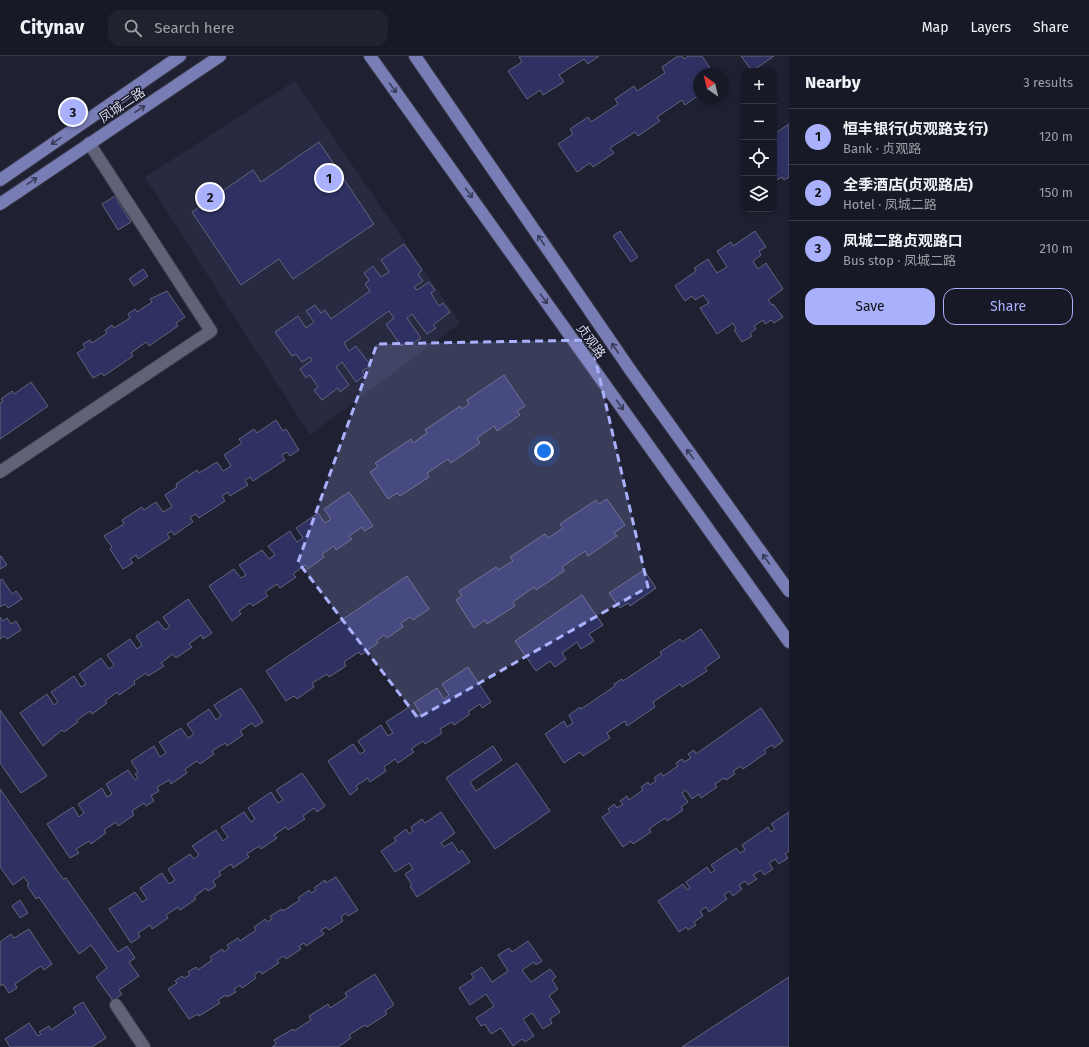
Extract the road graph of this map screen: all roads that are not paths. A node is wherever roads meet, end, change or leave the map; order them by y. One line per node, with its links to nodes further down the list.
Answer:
1 (180, 56): 6 (main road, 凤城二路, one-way to 6)
2 (220, 56): 5 (main road, 凤城二路, one-way to 2)
3 (370, 56): 10 (main road, 贞观路, one-way to 10)
4 (415, 56): 9 (main road, 贞观路, one-way to 4)
5 (89, 144): 7 (main road, 凤城二路, one-way to 5); 8 (street)
6 (0, 180)
7 (0, 204)
8 (0, 472)
9 (789, 591)
10 (789, 642)
11 (116, 1005): 12 (street)
12 (144, 1047)

